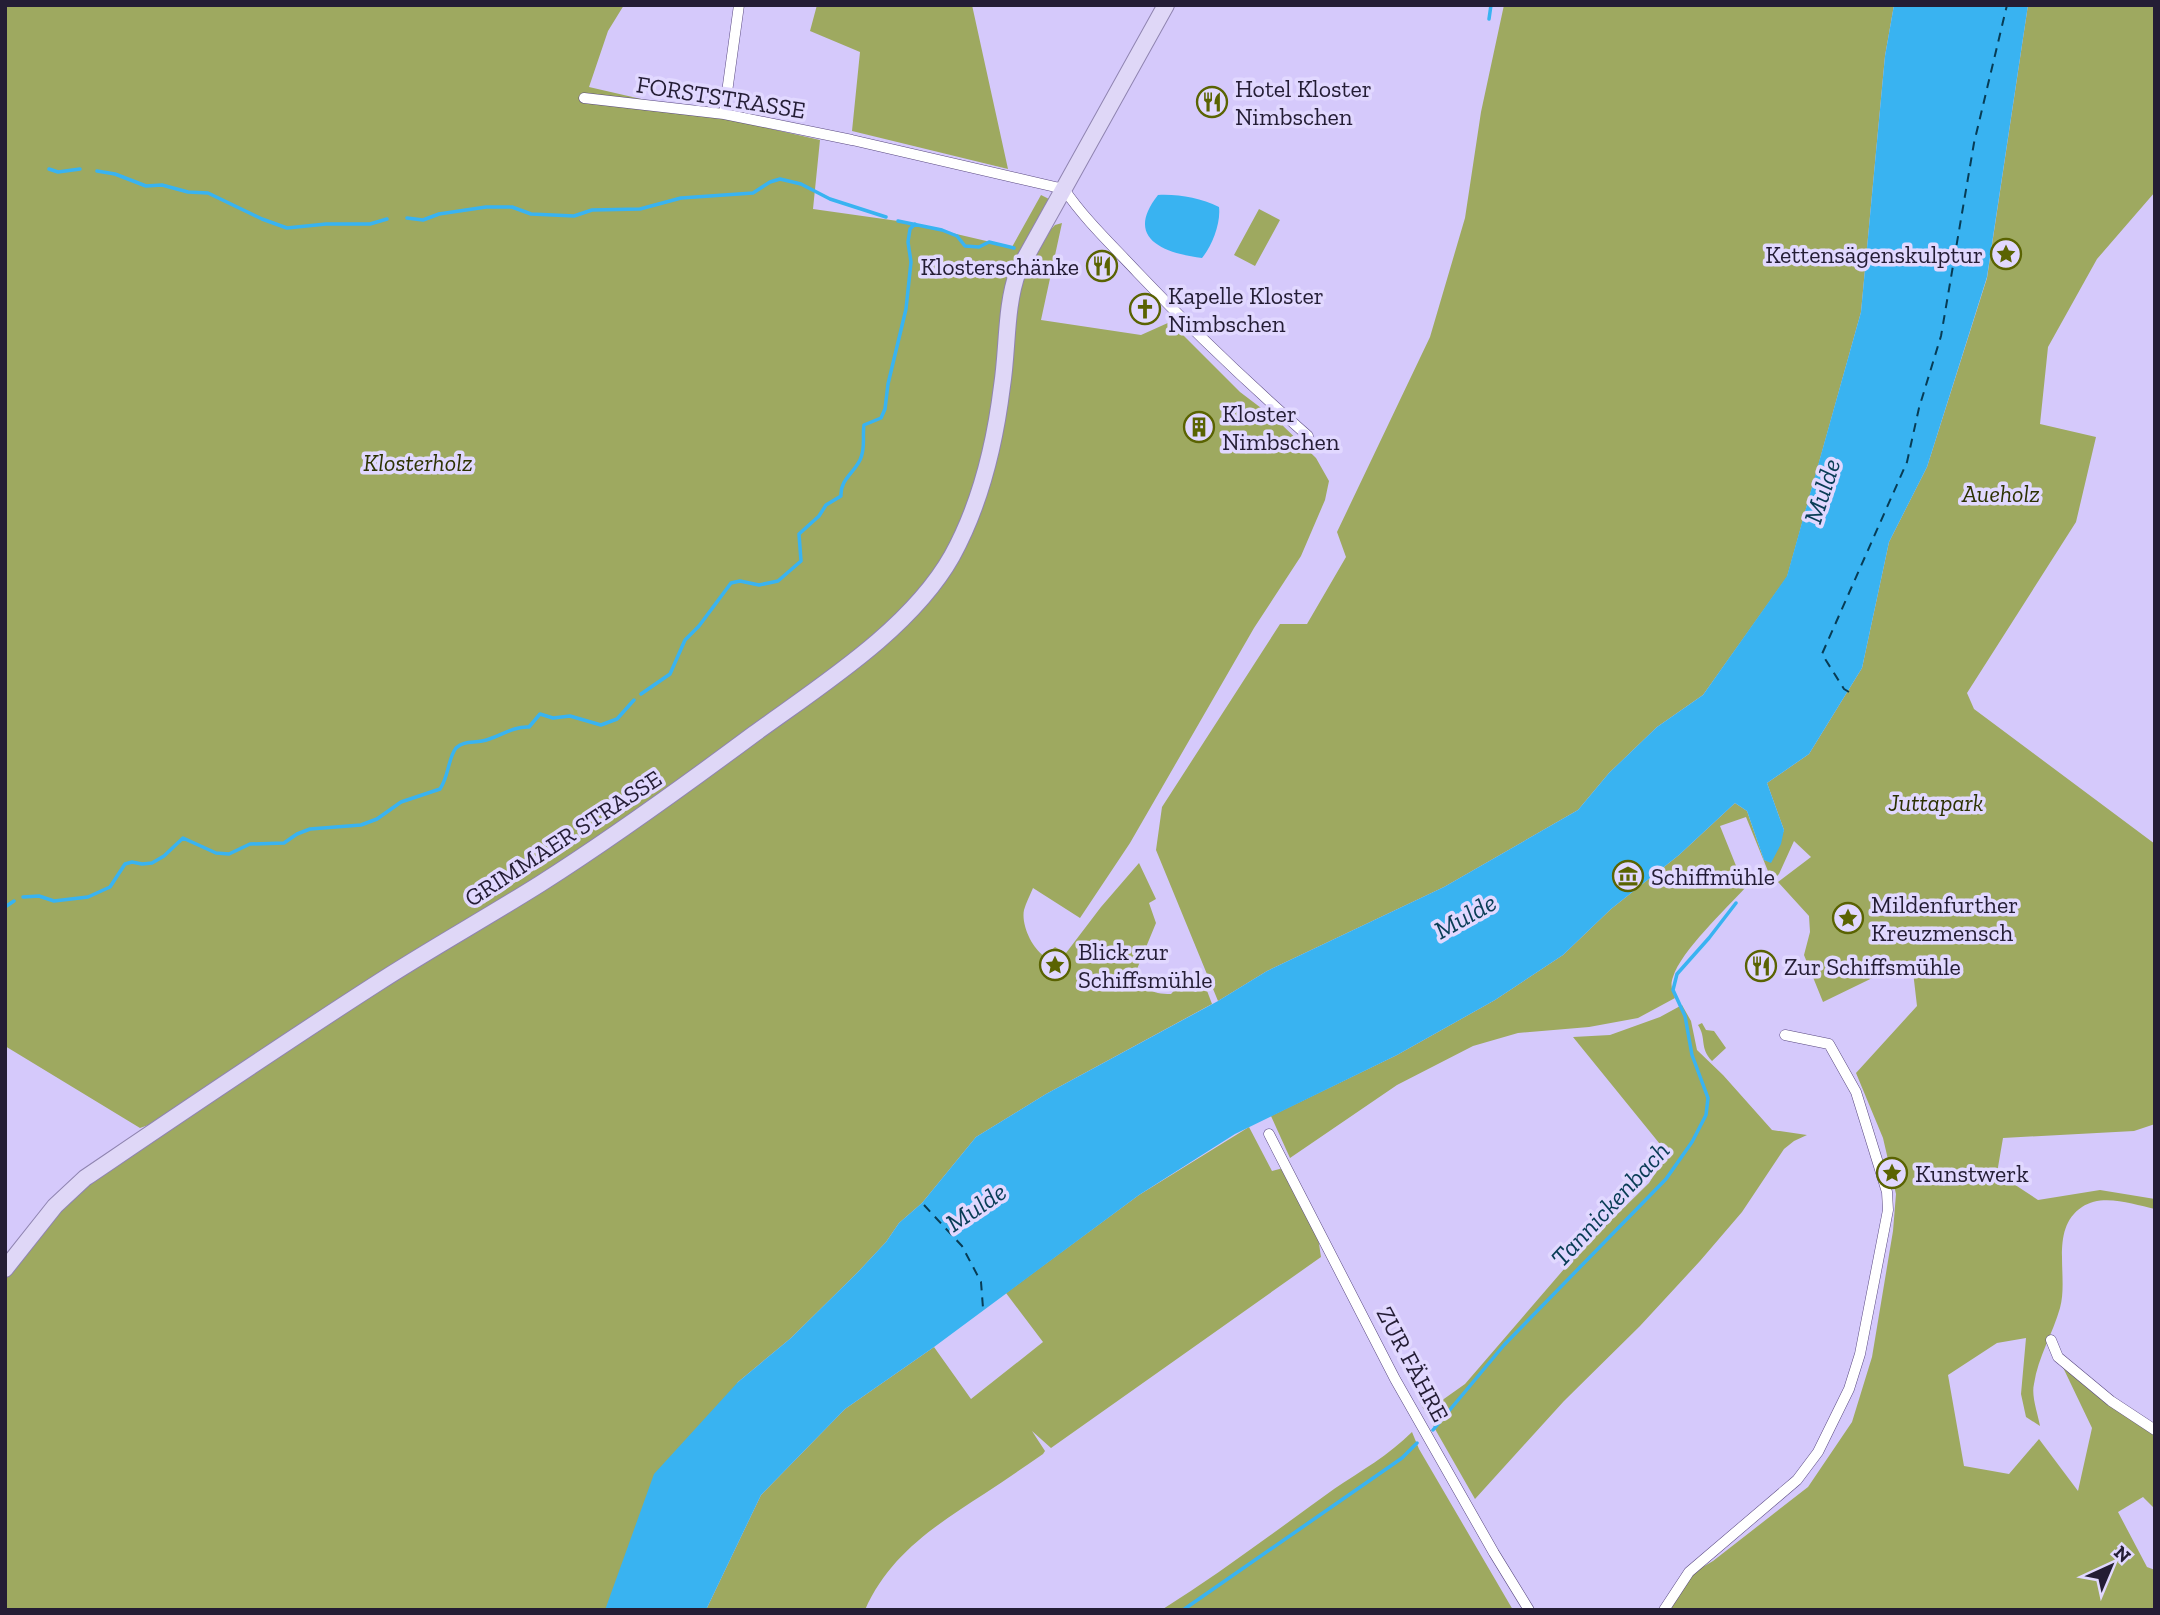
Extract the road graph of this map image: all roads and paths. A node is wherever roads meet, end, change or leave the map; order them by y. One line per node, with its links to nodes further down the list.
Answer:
1 (739, 5): 4 (street)
2 (1166, 5): 5 (main road, GRIMMAER STRASSE)
3 (584, 98): 4 (street, FORSTSTRASSE)
4 (724, 114): 5 (street, FORSTSTRASSE)
5 (1063, 189): 6 (street); 9 (main road, GRIMMAER STRASSE)
6 (1308, 436)
7 (1785, 1035): 13 (street)
8 (1269, 1134): 12 (street, ZUR FÄHRE)
9 (5, 1269)
10 (2051, 1340): 11 (street)
11 (2155, 1430)
12 (1529, 1610)
13 (1664, 1610)

